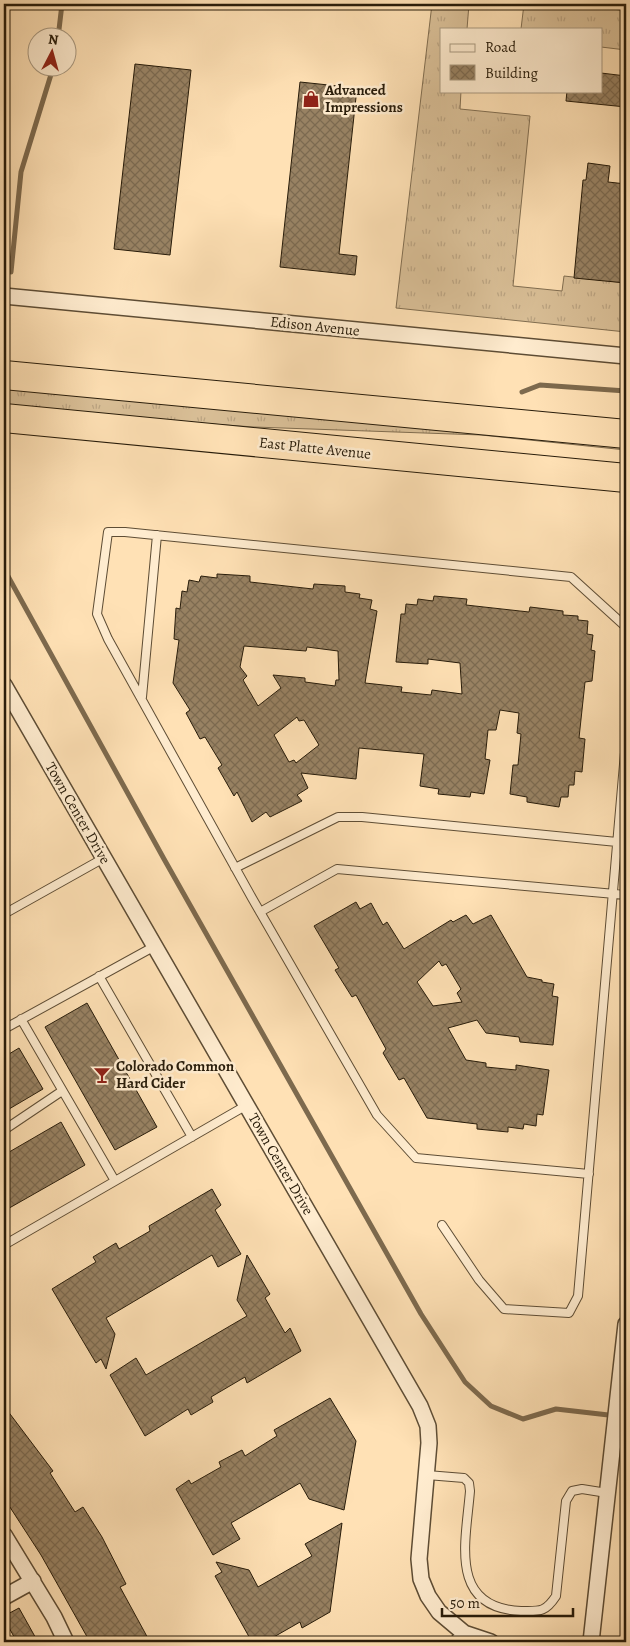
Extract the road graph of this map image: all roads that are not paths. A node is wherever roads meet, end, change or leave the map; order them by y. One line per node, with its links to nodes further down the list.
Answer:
1 (4, 296): 2 (street, Edison Avenue)
2 (626, 356)
3 (4, 375): 5 (highway)
4 (4, 418): 6 (highway, East Platte Avenue)
5 (626, 434)
6 (626, 478)
7 (156, 535): 8 (lane); 10 (lane); 10 (lane)
8 (626, 627)
9 (4, 685): 13 (street, Town Center Drive)
10 (142, 699): 14 (lane)
11 (626, 741): 12 (lane)
12 (618, 842): 14 (lane); 15 (lane)
13 (104, 858): 18 (lane); 19 (street, Town Center Drive)
14 (235, 868): 17 (lane)
15 (613, 894): 16 (lane); 17 (lane); 27 (lane)
16 (626, 895)
17 (260, 912): 27 (lane)
18 (4, 914)
19 (155, 946): 20 (lane); 24 (street, Town Center Drive)
20 (99, 976): 21 (lane); 26 (lane)
21 (21, 1019): 22 (lane); 23 (lane)
22 (4, 1029)
23 (62, 1090): 25 (lane); 28 (lane)
24 (247, 1105): 26 (lane); 32 (street, Town Center Drive)
25 (4, 1130)
26 (192, 1137): 28 (lane)
27 (589, 1174): 29 (lane)
28 (115, 1181): 30 (lane)
29 (442, 1225)
30 (4, 1246)
31 (626, 1324): 33 (street)
32 (428, 1475): 33 (lane); 37 (street, Town Center Drive)
33 (607, 1493): 41 (street)
34 (4, 1535): 35 (street)
35 (33, 1581): 36 (street); 38 (street)
36 (4, 1597)
37 (464, 1633): 39 (lane); 40 (street, Town Center Drive)
38 (66, 1642)
39 (451, 1642)
40 (491, 1642)
41 (591, 1642)

